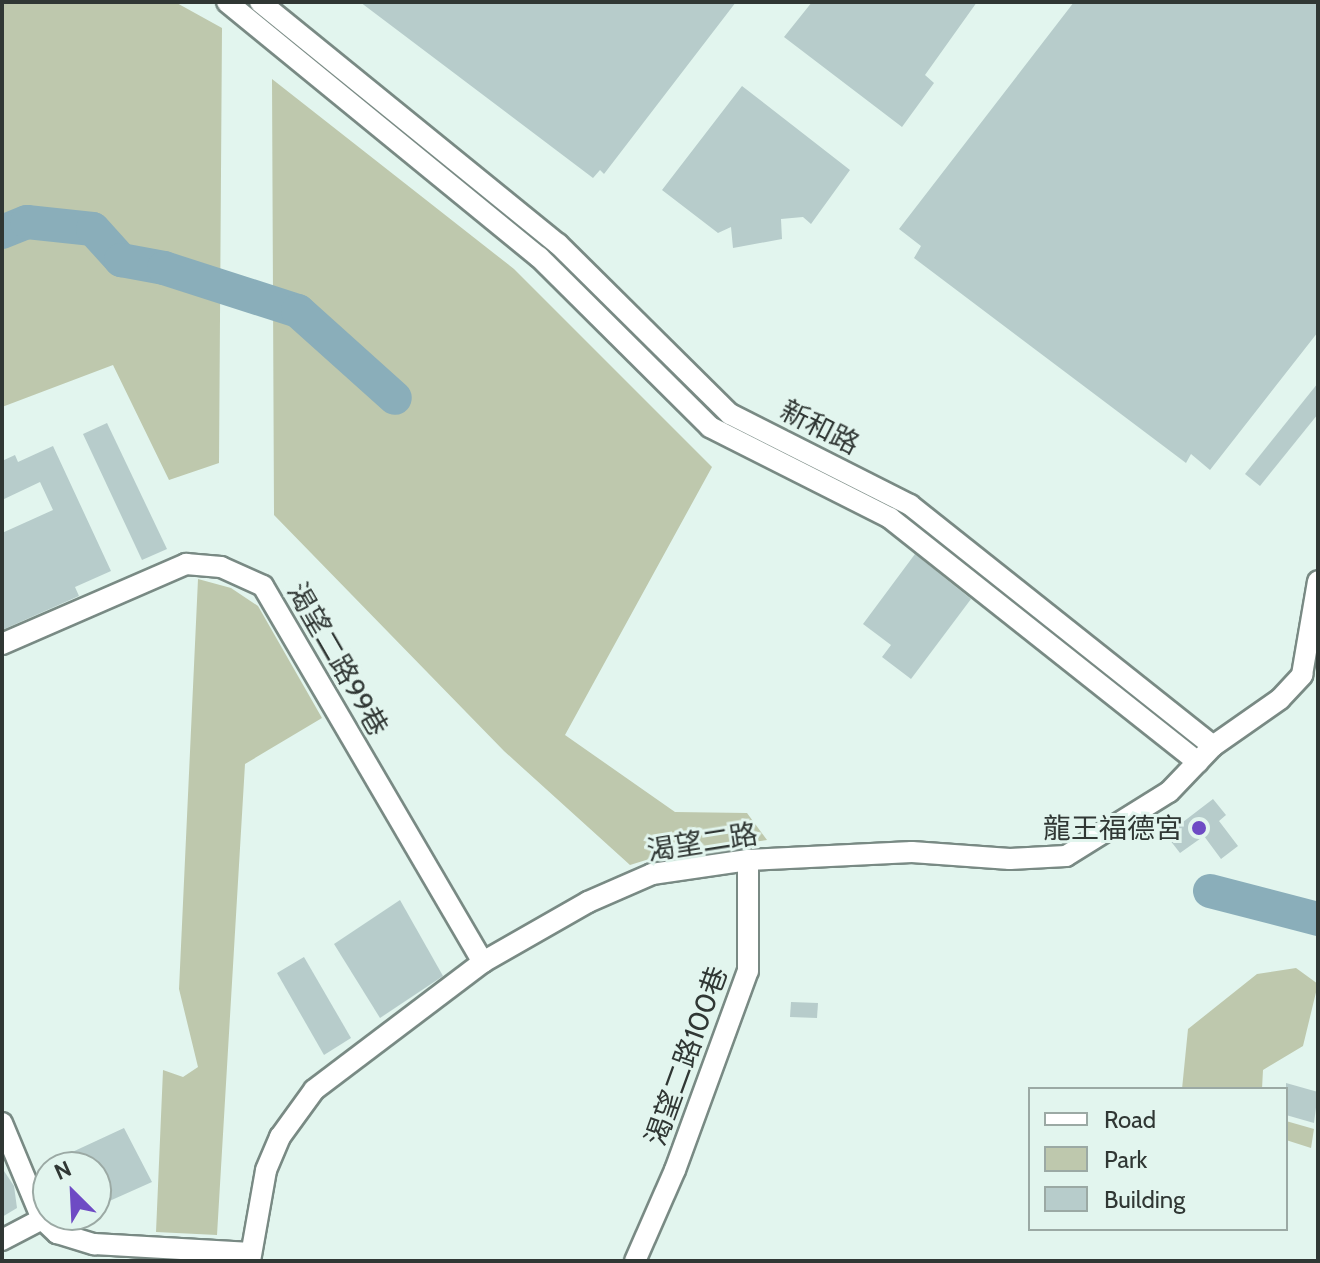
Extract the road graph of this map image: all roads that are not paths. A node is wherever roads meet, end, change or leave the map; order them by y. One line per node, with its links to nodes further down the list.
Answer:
1 (227, 2): 6 (street, 新和路)
2 (260, 2): 5 (street, 新和路)
3 (1318, 581): 5 (street)
4 (2, 644): 8 (street, 渴望二路99巷)
5 (1213, 746): 6 (street, 渴望二路)
6 (1198, 762): 7 (street, 渴望二路)
7 (748, 860): 8 (street, 渴望二路); 16 (street, 渴望二路100巷)
8 (483, 962): 15 (street, 渴望二路)
9 (2, 1123): 10 (street)
10 (32, 1195)
11 (32, 1224): 13 (street)
12 (55, 1231): 14 (street)
13 (2, 1240)
14 (94, 1253): 15 (street)
15 (251, 1257)
16 (635, 1261)

